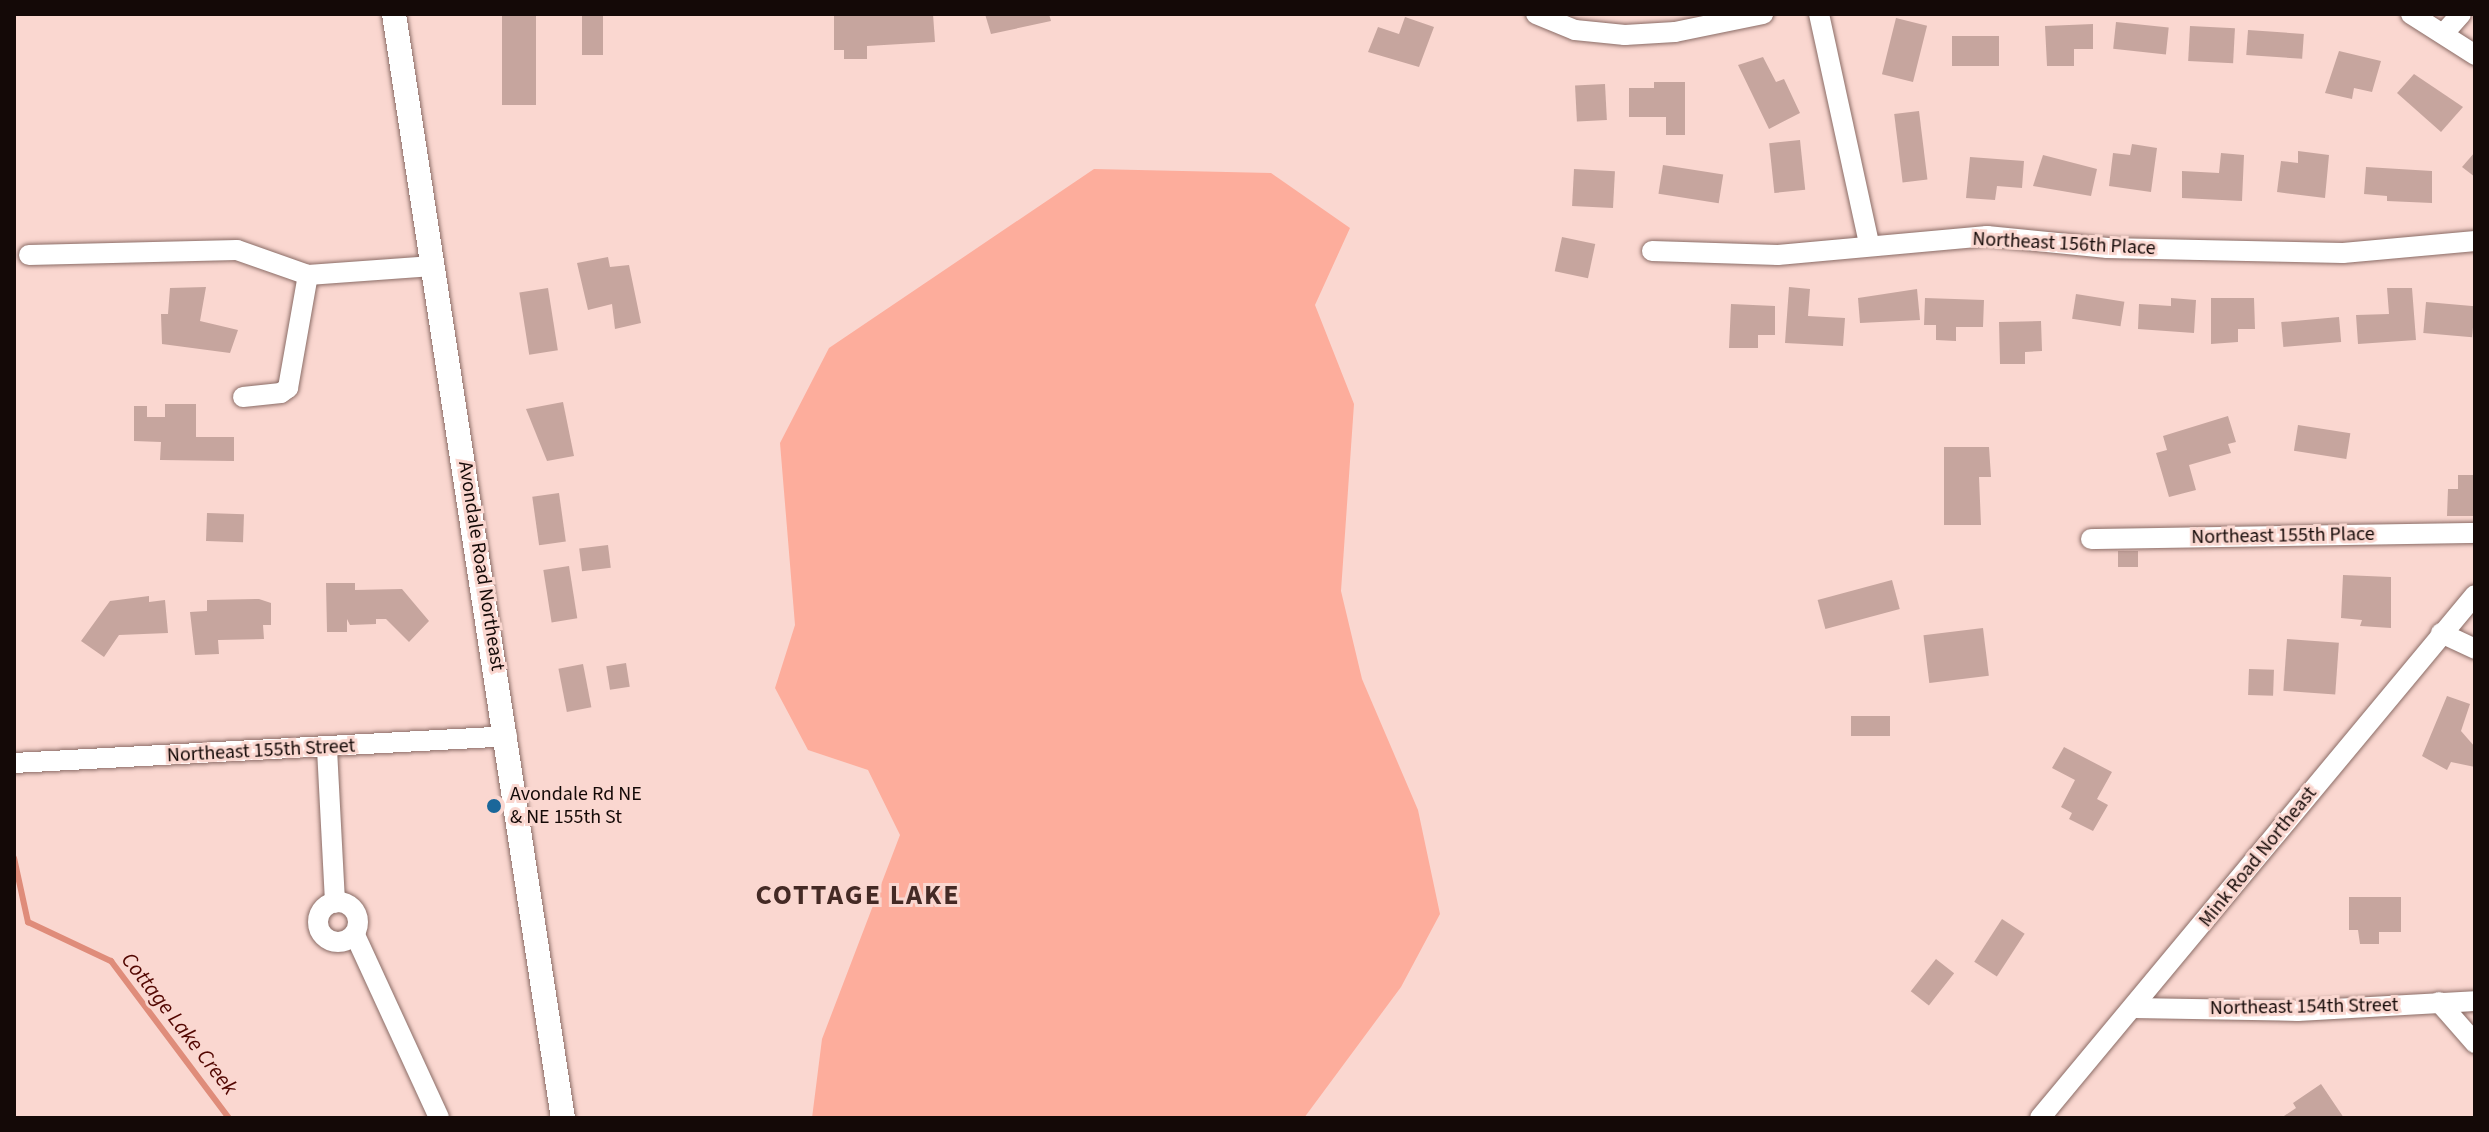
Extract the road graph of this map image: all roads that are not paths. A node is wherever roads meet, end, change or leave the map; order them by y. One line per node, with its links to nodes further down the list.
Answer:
1 (394, 14): 14 (main road, Avondale Road Northeast)
2 (1536, 14): 7 (street)
3 (1763, 14): 7 (street)
4 (1819, 14): 11 (street)
5 (2411, 14): 8 (street)
6 (2461, 14): 8 (street)
7 (1675, 23)
8 (2444, 33): 9 (street)
9 (2475, 55)
10 (2475, 241): 11 (street, Northeast 156th Place)
11 (1869, 244): 12 (street, Northeast 156th Place)
12 (1652, 251)
13 (29, 255): 15 (street)
14 (433, 266): 15 (street); 22 (main road, Avondale Road Northeast)
15 (308, 275): 16 (street)
16 (243, 397)
17 (2475, 533): 18 (street, Northeast 155th Place)
18 (2091, 539)
19 (2475, 595): 20 (street, Mink Road Northeast)
20 (2441, 633): 21 (street); 29 (street, Mink Road Northeast)
21 (2475, 649)
22 (507, 736): 23 (street, Northeast 155th Street); 32 (main road, Avondale Road Northeast)
23 (327, 749): 24 (street, Northeast 155th Street); 25 (street)
24 (14, 763)
25 (335, 903): 26 (street); 26 (street)
26 (355, 935): 31 (street)
27 (2475, 1001): 28 (street, Northeast 154th Street)
28 (2439, 1002): 29 (street, Northeast 154th Street); 30 (street)
29 (2133, 1008): 33 (street, Mink Road Northeast)
30 (2475, 1043)
31 (439, 1118)
32 (563, 1118)
33 (2040, 1118)

